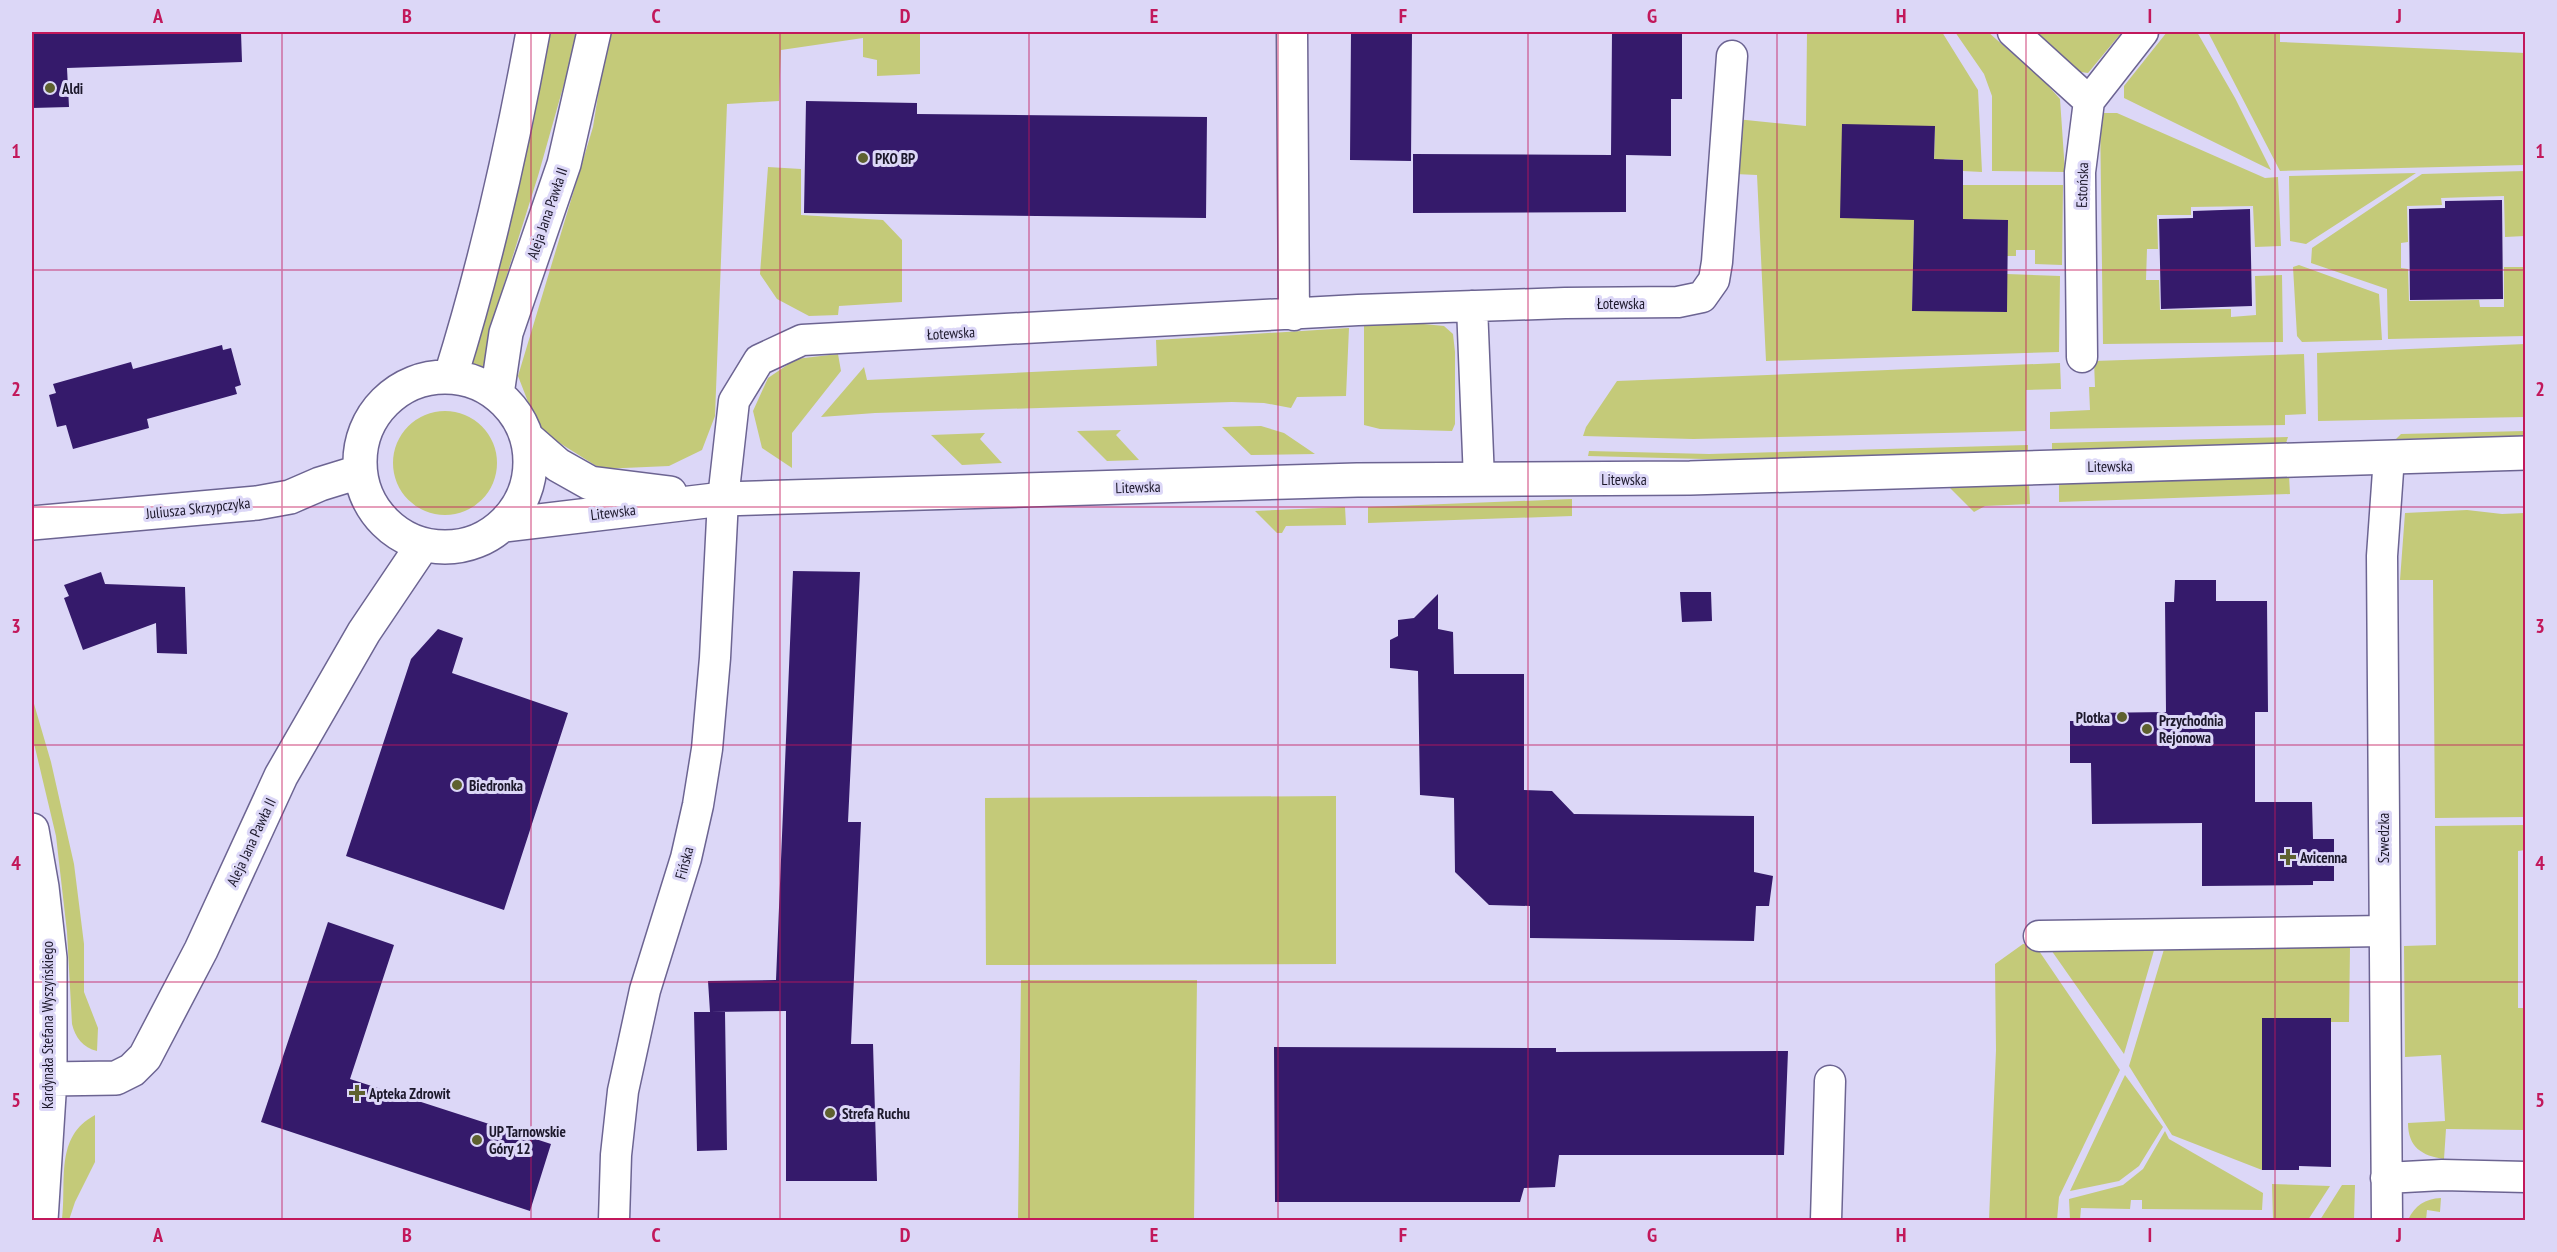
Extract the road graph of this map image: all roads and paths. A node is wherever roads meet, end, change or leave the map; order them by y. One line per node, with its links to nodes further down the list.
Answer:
1 (534, 32): 11 (street)
2 (594, 32): 12 (street, Aleja Jana Pawła II)
3 (1292, 32): 9 (street)
4 (2013, 32): 7 (street)
5 (2143, 32): 7 (street)
6 (1732, 57): 8 (street, Łotewska)
7 (2089, 101): 10 (street, Estońska)
8 (1472, 306): 9 (street, Łotewska); 17 (street)
9 (1294, 315): 18 (street, Łotewska)
10 (2082, 357)
11 (451, 375): 12 (street); 16 (street)
12 (496, 394): 13 (street)
13 (527, 438): 18 (street, Litewska); 20 (street)
14 (2526, 453): 15 (street, Litewska)
15 (2389, 457): 17 (street, Litewska); 23 (street, Szwedzka)
16 (359, 472): 19 (street, Juliusza Skrzypczyka); 21 (street)
17 (1479, 480): 18 (street, Litewska)
18 (723, 500): 20 (street, Litewska); 30 (street, Fińska)
19 (32, 523)
20 (504, 525): 21 (street)
21 (422, 546): 25 (street, Aleja Jana Pawła II)
22 (32, 830): 25 (street, Kardynała Stefana Wyszyńskiego)
23 (2384, 931): 24 (street); 28 (street, Szwedzka)
24 (2038, 936)
25 (50, 1079): 29 (street, Kardynała Stefana Wyszyńskiego)
26 (1830, 1081): 31 (street)
27 (2526, 1177): 28 (street)
28 (2386, 1178): 32 (street, Szwedzka)
29 (41, 1221)
30 (614, 1221)
31 (1826, 1221)
32 (2387, 1221)

